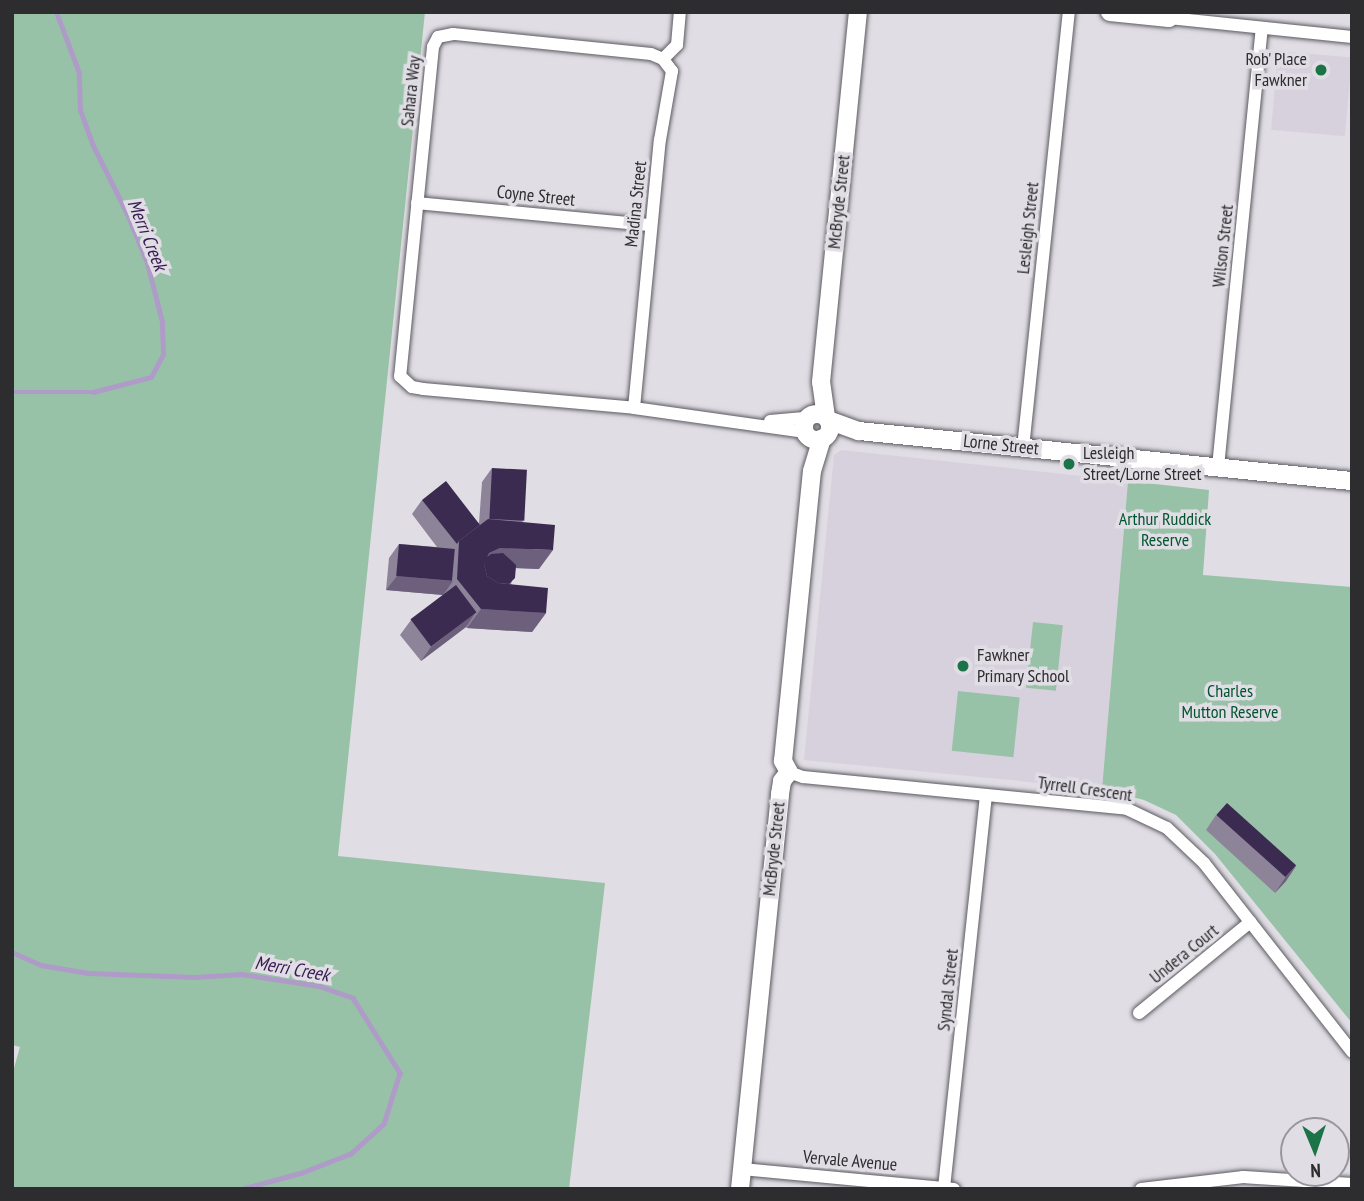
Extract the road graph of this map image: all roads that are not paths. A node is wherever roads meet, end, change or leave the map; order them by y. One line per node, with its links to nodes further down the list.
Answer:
1 (680, 12): 8 (street)
2 (1069, 12): 14 (street, Lesleigh Street)
3 (1111, 12): 4 (street)
4 (1169, 15): 6 (street)
5 (858, 17): 13 (street, McBryde Street)
6 (1262, 28): 7 (street); 15 (street, Wilson Street)
7 (1352, 37)
8 (663, 59): 9 (street, Sahara Way); 10 (street, Madina Street)
9 (417, 202): 10 (street, Coyne Street); 11 (street, Sahara Way)
10 (651, 225): 12 (street, Madina Street)
11 (400, 376): 12 (street, Lorne Street)
12 (634, 408): 13 (street, Lorne Street)
13 (817, 427): 14 (street, Lorne Street); 17 (street, McBryde Street)
14 (1023, 448): 15 (street, Lorne Street)
15 (1219, 467): 16 (street, Lorne Street)
16 (1352, 481)
17 (789, 772): 18 (street, Tyrrell Crescent); 22 (street, McBryde Street)
18 (986, 796): 19 (street, Tyrrell Crescent); 24 (street, Syndal Street)
19 (1250, 922): 20 (street, Undera Court); 21 (street, Tyrrell Crescent)
20 (1139, 1013)
21 (1352, 1052)
22 (742, 1169): 24 (street, Vervale Avenue); 25 (street, McBryde Street)
23 (1352, 1184): 26 (street)
24 (949, 1188)
25 (740, 1189)
26 (1141, 1189)

